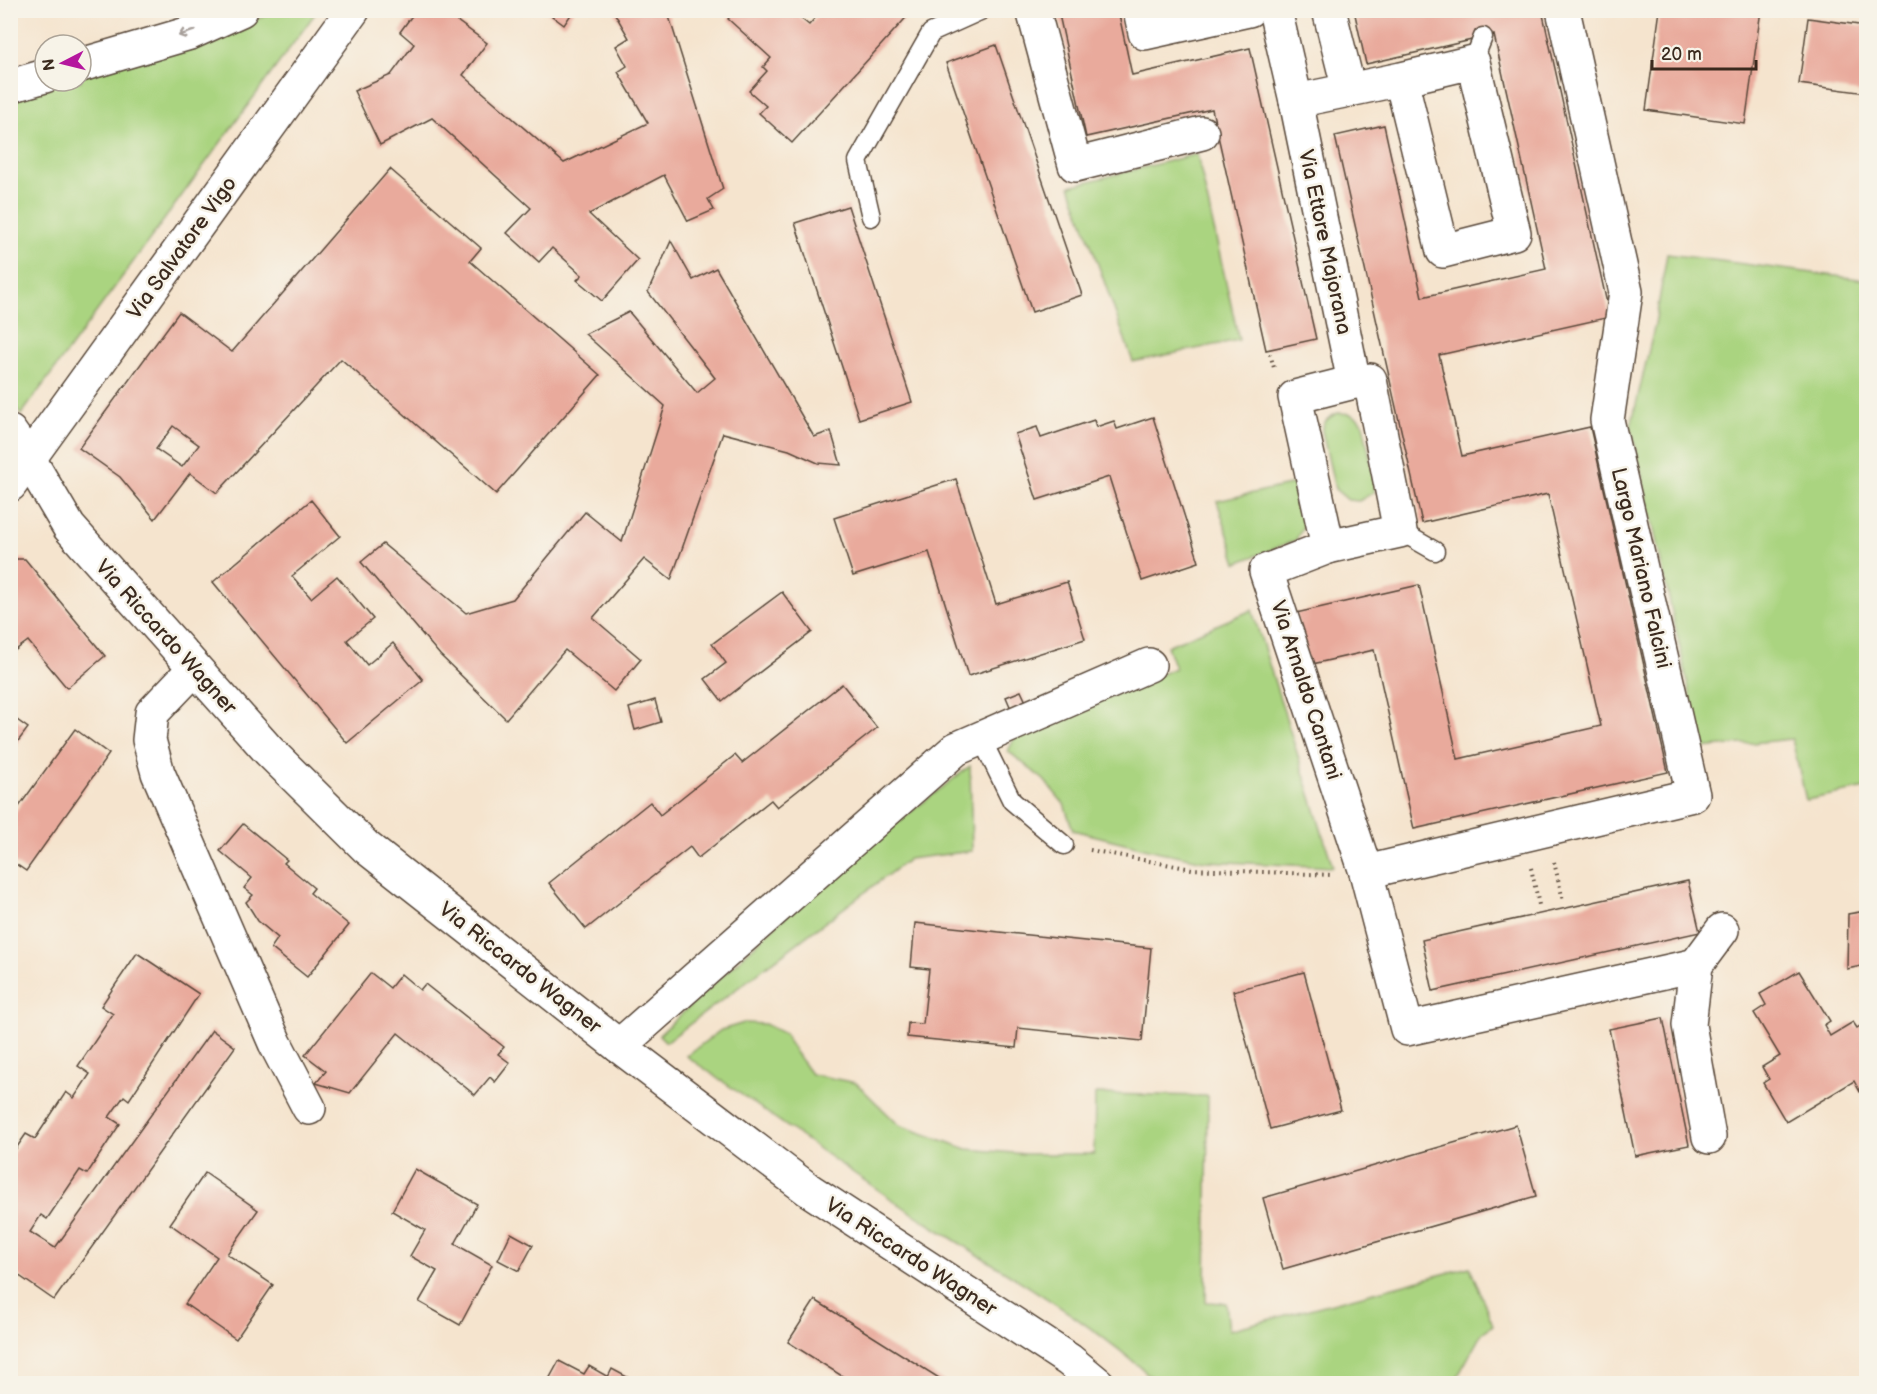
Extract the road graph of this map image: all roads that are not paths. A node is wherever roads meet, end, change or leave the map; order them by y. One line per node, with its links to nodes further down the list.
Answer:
1 (241, 10): 10 (street, one-way to 10)
2 (353, 10): 20 (street, Via Salvatore Vigo)
3 (982, 10): 17 (lane)
4 (1033, 10): 16 (street)
5 (1140, 10): 9 (street)
6 (1275, 10): 15 (street, Via Ettore Majorana)
7 (1329, 10): 14 (street)
8 (1563, 10): 28 (street, Largo Mariano Falcini)
9 (1228, 12)
10 (93, 61)
11 (33, 79): 13 (street)
12 (1401, 80): 12 (street); 14 (street)
13 (10, 86)
14 (1349, 90): 15 (street)
15 (1296, 101): 18 (street, Via Ettore Majorana)
16 (1202, 133)
17 (871, 217)
18 (1354, 382): 21 (street); 22 (street)
19 (10, 432): 20 (street, Via Riccardo Wagner)
20 (20, 472): 25 (street, Via Riccardo Wagner)
21 (1400, 531): 22 (street); 23 (lane)
22 (1328, 547): 28 (street, Via Arnaldo Cantani)
23 (1435, 551)
24 (1149, 665): 26 (street)
25 (194, 669): 31 (street, Via Riccardo Wagner); 32 (street)
26 (981, 738): 27 (lane); 31 (street)
27 (1064, 844)
28 (1366, 872): 30 (street)
29 (1722, 930): 30 (street)
30 (1696, 965): 33 (street)
31 (618, 1046): 34 (street, Via Riccardo Wagner)
32 (309, 1108)
33 (1709, 1137)
34 (1098, 1383)

